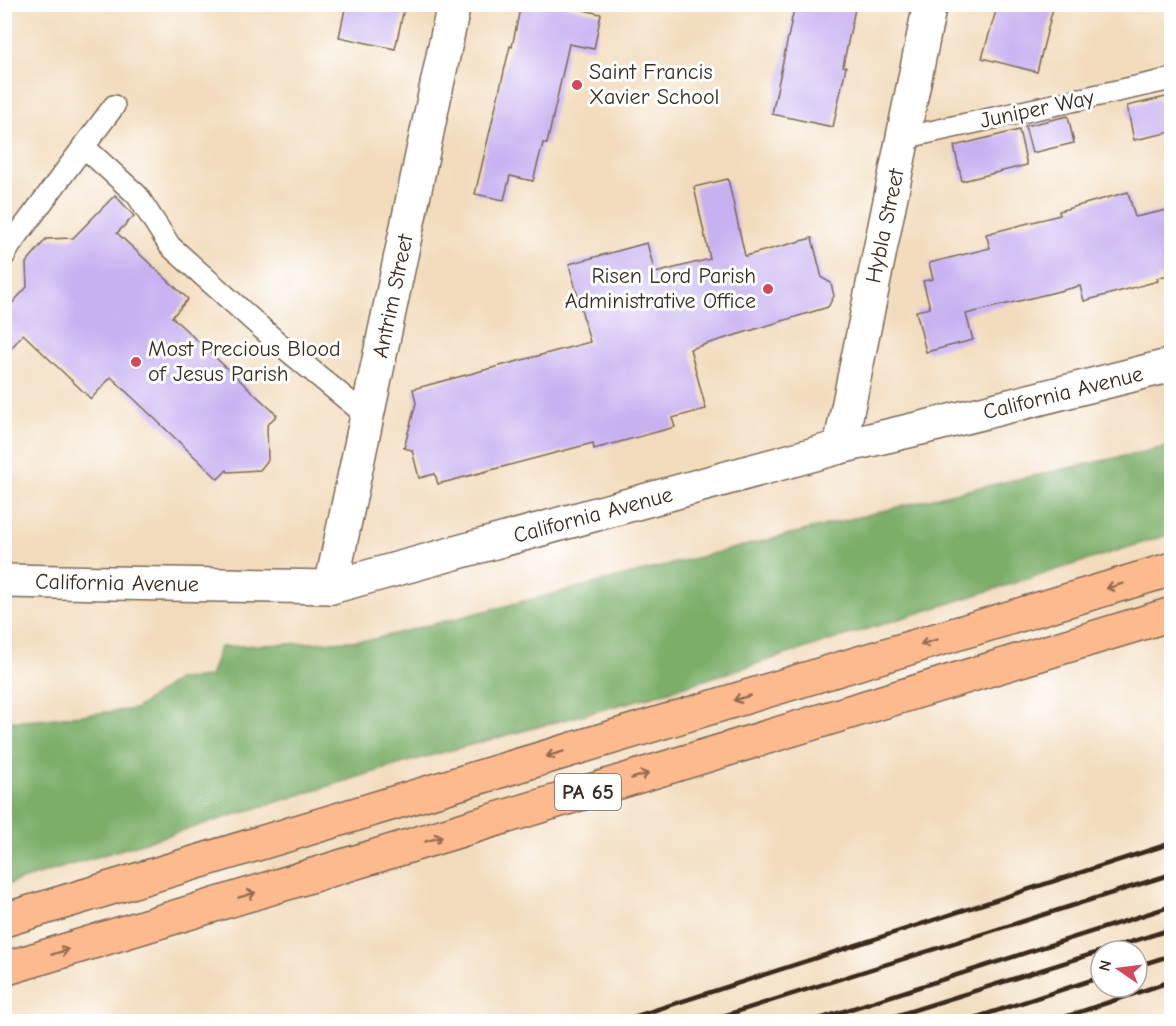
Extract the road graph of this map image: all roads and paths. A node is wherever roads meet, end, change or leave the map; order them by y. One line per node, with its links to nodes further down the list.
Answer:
1 (454, 4): 9 (street, Antrim Street)
2 (930, 4): 5 (street, Hybla Street)
3 (1172, 79): 5 (lane, Juniper Way)
4 (114, 106): 6 (lane)
5 (903, 138): 10 (street, Hybla Street)
6 (83, 146): 7 (lane); 9 (lane)
7 (4, 256)
8 (1172, 365): 10 (street, California Avenue)
9 (367, 416): 13 (street, Antrim Street)
10 (840, 447): 13 (street, California Avenue)
11 (1172, 569): 15 (highway, PA 65, one-way to 15)
12 (4, 581): 13 (street, California Avenue)
13 (331, 587)
14 (1172, 614): 16 (highway, PA 65, one-way to 14)
15 (4, 920)
16 (4, 969)

